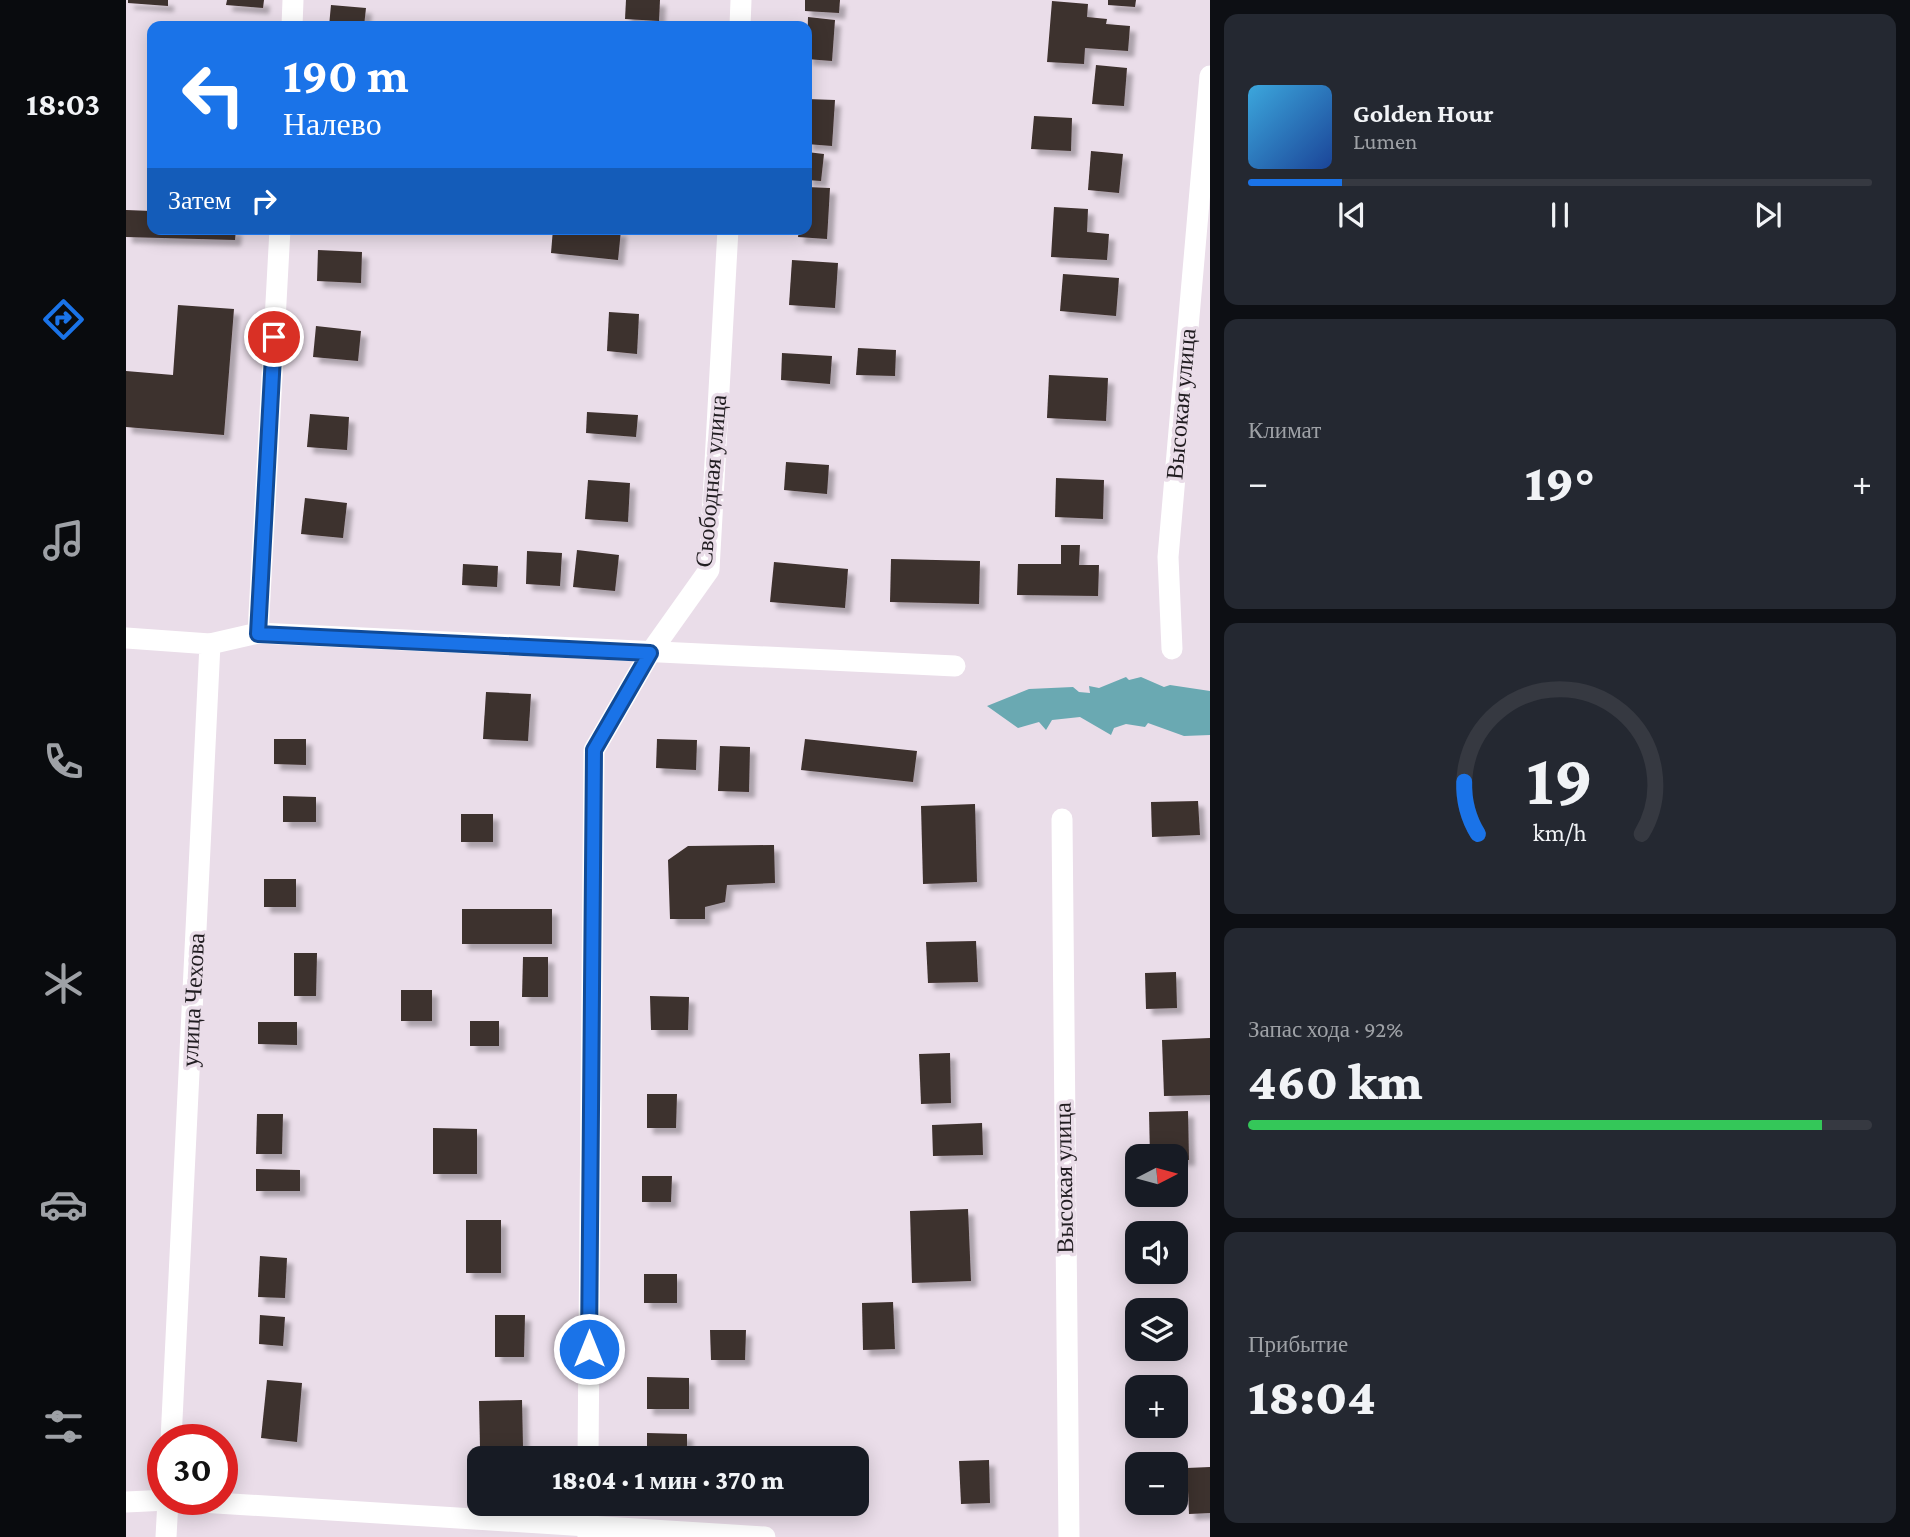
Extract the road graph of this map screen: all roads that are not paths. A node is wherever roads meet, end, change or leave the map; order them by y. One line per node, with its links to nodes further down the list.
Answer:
1 (293, 0): 3 (street)
2 (741, 0): 4 (street)
3 (292, 21)
4 (740, 21)
5 (1210, 75): 11 (street, Высокая улица)
6 (280, 235): 8 (street)
7 (728, 235): 12 (street, Свободная улица)
8 (258, 634): 10 (street); 12 (street)
9 (126, 638): 10 (street)
10 (210, 644): 15 (street, улица Чехова)
11 (1172, 649)
12 (650, 653): 13 (street); 16 (street, Свободная улица)
13 (955, 666)
14 (1062, 819): 24 (street, Высокая улица)
15 (172, 1424)
16 (588, 1446)
17 (147, 1501): 18 (street)
18 (126, 1502)
19 (238, 1505): 21 (street)
20 (167, 1515): 22 (street)
21 (588, 1532): 23 (street)
22 (166, 1537)
23 (765, 1537)
24 (1069, 1537)

